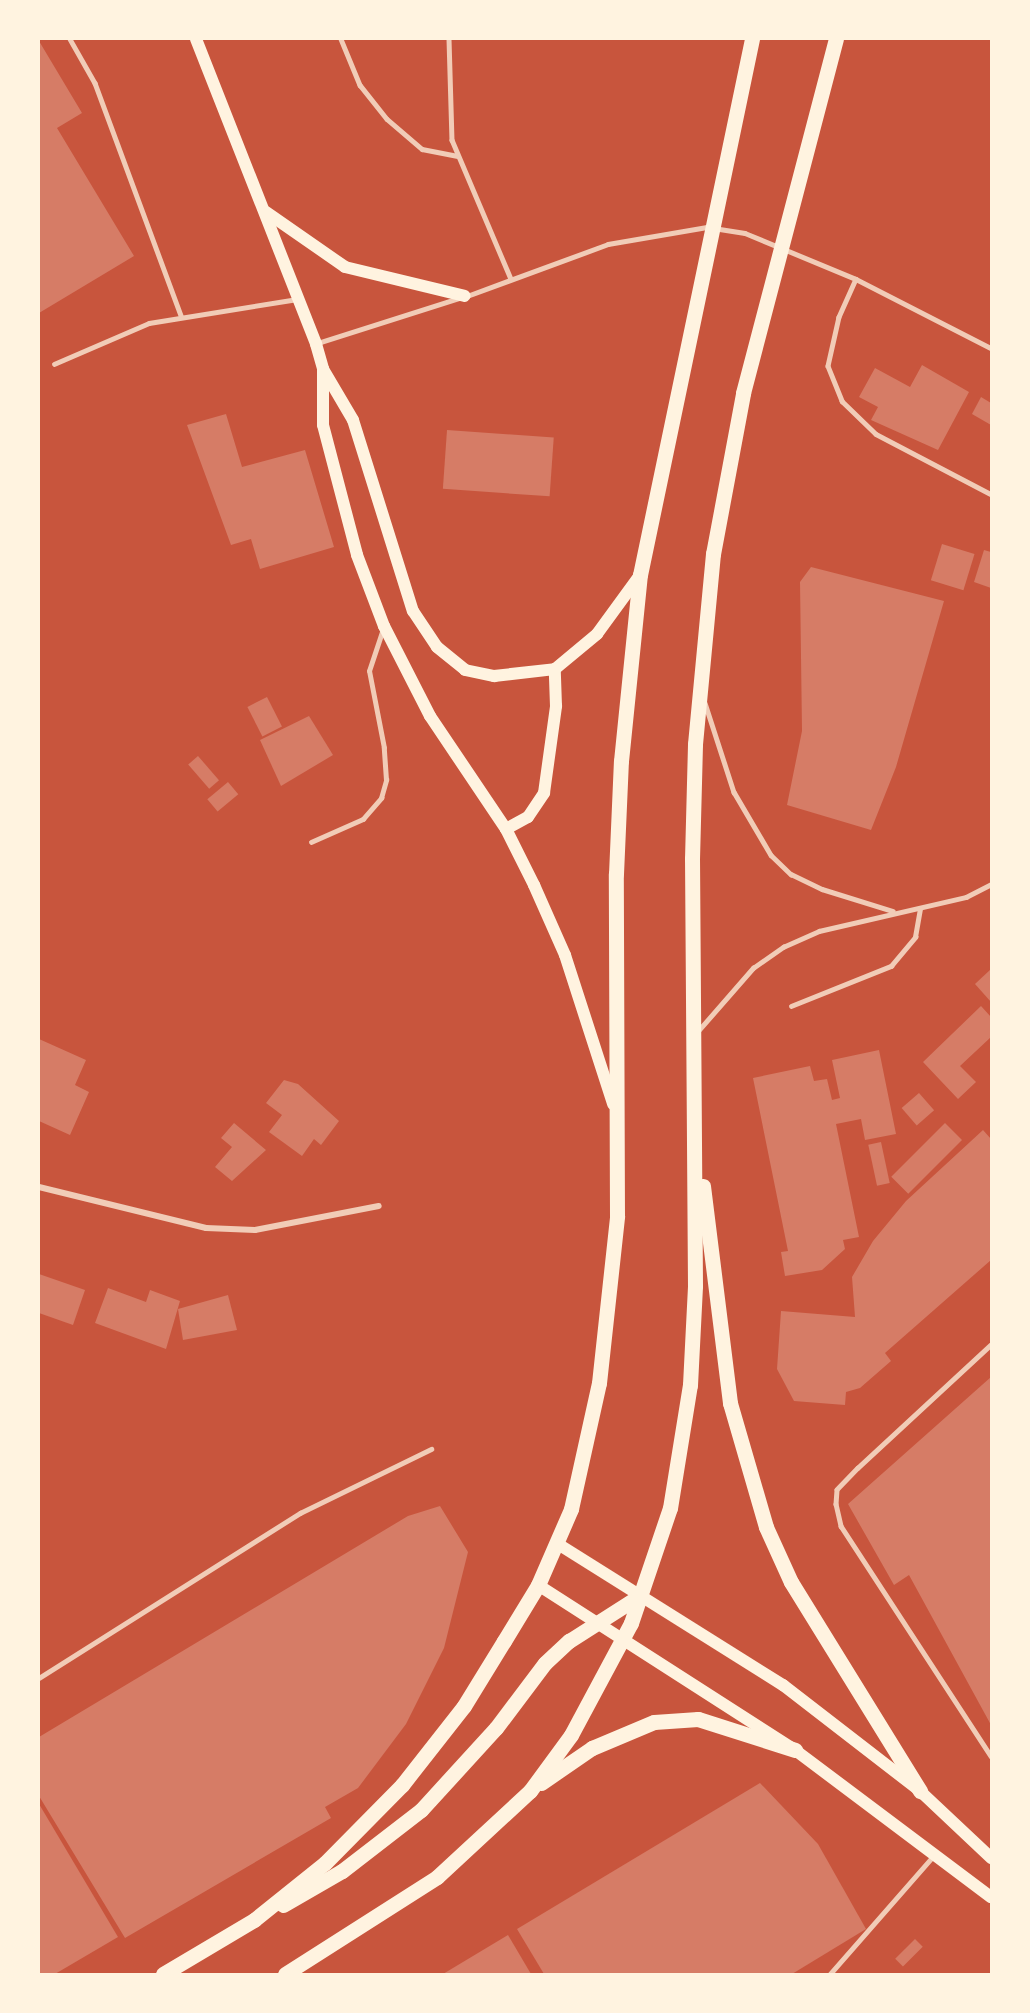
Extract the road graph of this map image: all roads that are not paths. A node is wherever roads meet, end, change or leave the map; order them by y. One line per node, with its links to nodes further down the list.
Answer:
1 (70, 39): 13 (lane)
2 (196, 39): 8 (main road)
3 (341, 39): 7 (lane)
4 (449, 39): 7 (lane)
5 (752, 39): 19 (main road)
6 (836, 39): 22 (main road)
7 (457, 156): 9 (lane)
8 (265, 211): 11 (main road); 12 (main road)
9 (512, 279): 10 (lane); 11 (lane)
10 (856, 279): 15 (lane); 18 (lane)
11 (465, 296): 14 (lane)
12 (300, 298): 13 (lane); 14 (main road)
13 (181, 316): 16 (lane)
14 (316, 344): 17 (main road)
15 (991, 348)
16 (54, 364)
17 (322, 369): 20 (main road); 21 (main road)
18 (991, 494)
19 (640, 575): 21 (main road); 30 (main road)
20 (384, 626): 23 (main road); 24 (lane)
21 (555, 669): 23 (main road)
22 (701, 688): 27 (lane); 29 (main road)
23 (506, 829): 30 (main road)
24 (311, 842)
25 (991, 884): 26 (lane)
26 (920, 908): 27 (lane); 28 (lane)
27 (896, 911): 29 (lane)
28 (791, 1006)
29 (689, 1042): 31 (main road)
30 (620, 1127): 36 (main road)
31 (696, 1133): 38 (main road); 45 (main road)
32 (39, 1186): 33 (street)
33 (379, 1206)
34 (991, 1345): 43 (lane)
35 (431, 1449): 41 (lane)
36 (558, 1544): 37 (main road); 38 (main road)
37 (538, 1585): 39 (main road); 49 (main road)
38 (641, 1595): 39 (main road); 40 (main road); 45 (main road)
39 (596, 1622): 40 (main road); 49 (main road)
40 (622, 1640): 42 (main road); 44 (main road)
41 (39, 1678)
42 (795, 1750): 44 (main road); 46 (main road)
43 (991, 1756)
44 (530, 1791): 51 (main road)
45 (920, 1791): 47 (main road)
46 (934, 1855): 48 (main road); 52 (lane)
47 (991, 1858)
48 (991, 1897)
49 (254, 1920): 50 (main road)
50 (163, 1974)
51 (285, 1974)
52 (830, 1974)

